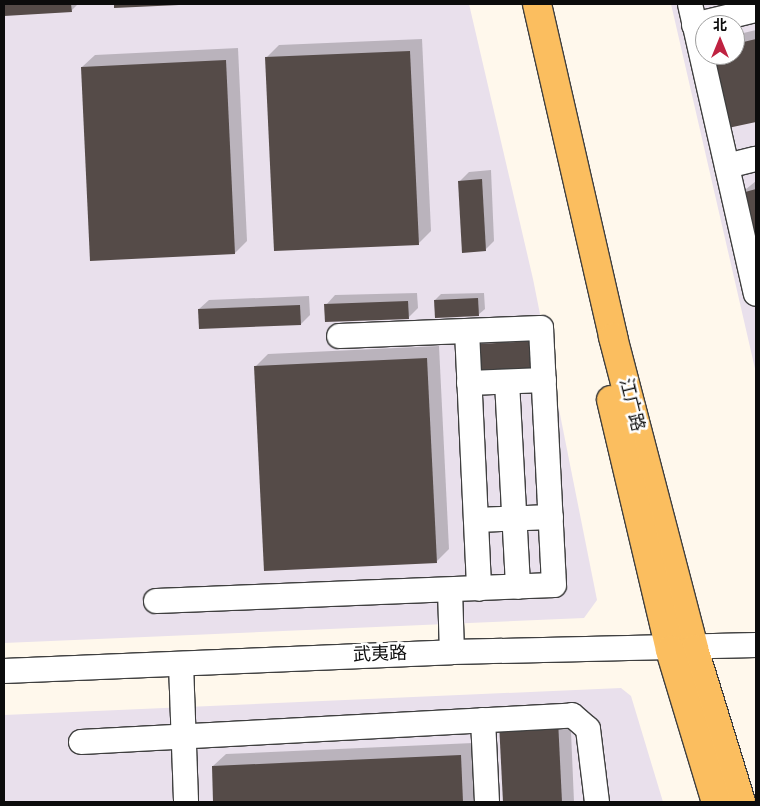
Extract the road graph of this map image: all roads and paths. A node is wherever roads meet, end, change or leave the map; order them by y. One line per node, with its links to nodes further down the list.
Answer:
1 (520, 4): 21 (main road, 江广路)
2 (537, 4): 21 (main road, 江广路)
3 (756, 10): 4 (street)
4 (692, 14): 6 (street)
5 (756, 159): 6 (street)
6 (727, 166): 7 (street)
7 (756, 294)
8 (467, 330): 9 (street); 10 (street); 12 (street)
9 (339, 336)
10 (544, 380): 11 (street); 13 (street)
11 (508, 382): 12 (street); 14 (street)
12 (470, 384): 15 (street)
13 (551, 517): 14 (street); 16 (street)
14 (514, 518): 15 (street); 16 (street)
15 (476, 520): 17 (street)
16 (518, 587): 17 (street)
17 (479, 589): 18 (street)
18 (450, 590): 19 (street); 22 (street)
19 (156, 601)
20 (756, 645): 21 (street, 武夷路)
21 (682, 649): 22 (street, 武夷路); 31 (main road, 江广路); 32 (main road, 江广路)
22 (452, 652): 23 (street, 武夷路)
23 (181, 664): 24 (street, 武夷路); 26 (street)
24 (4, 671)
25 (483, 720): 26 (street); 29 (street); 30 (street)
26 (184, 738): 27 (street); 28 (street)
27 (81, 742)
28 (186, 802)
29 (487, 802)
30 (598, 802)
31 (716, 802)
32 (741, 802)

